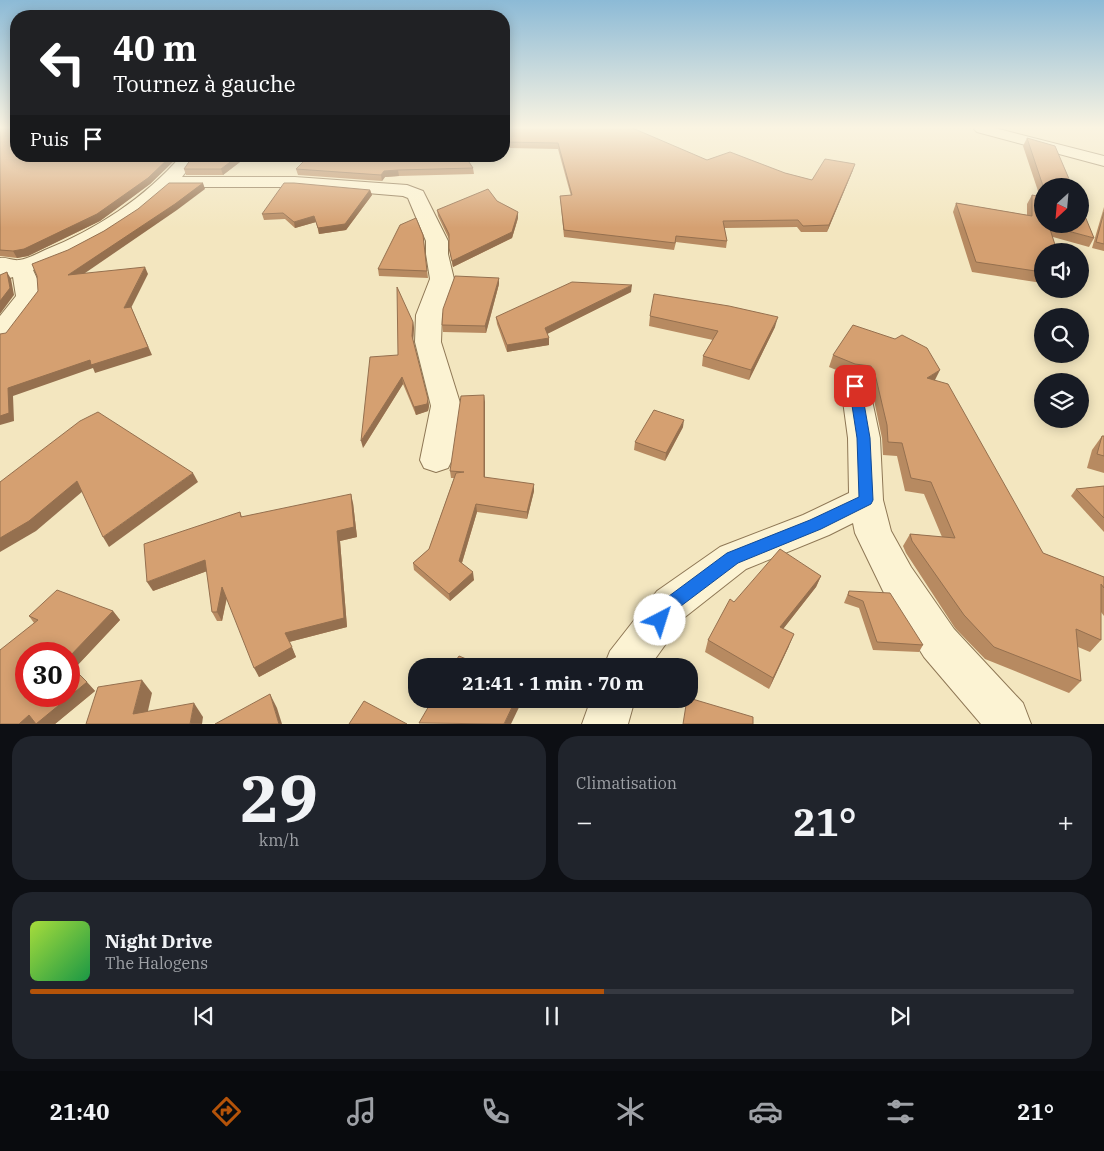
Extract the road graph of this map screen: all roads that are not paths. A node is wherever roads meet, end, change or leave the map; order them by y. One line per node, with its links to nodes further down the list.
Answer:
1 (185, 162): 2 (street)
2 (167, 182): 3 (street); 6 (street)
3 (7, 268): 4 (street)
4 (0, 333)
5 (855, 386): 7 (street)
6 (436, 460)
7 (866, 500): 8 (street); 11 (street)
8 (632, 658)
9 (610, 708): 10 (street)
10 (605, 724)
11 (1008, 724)

